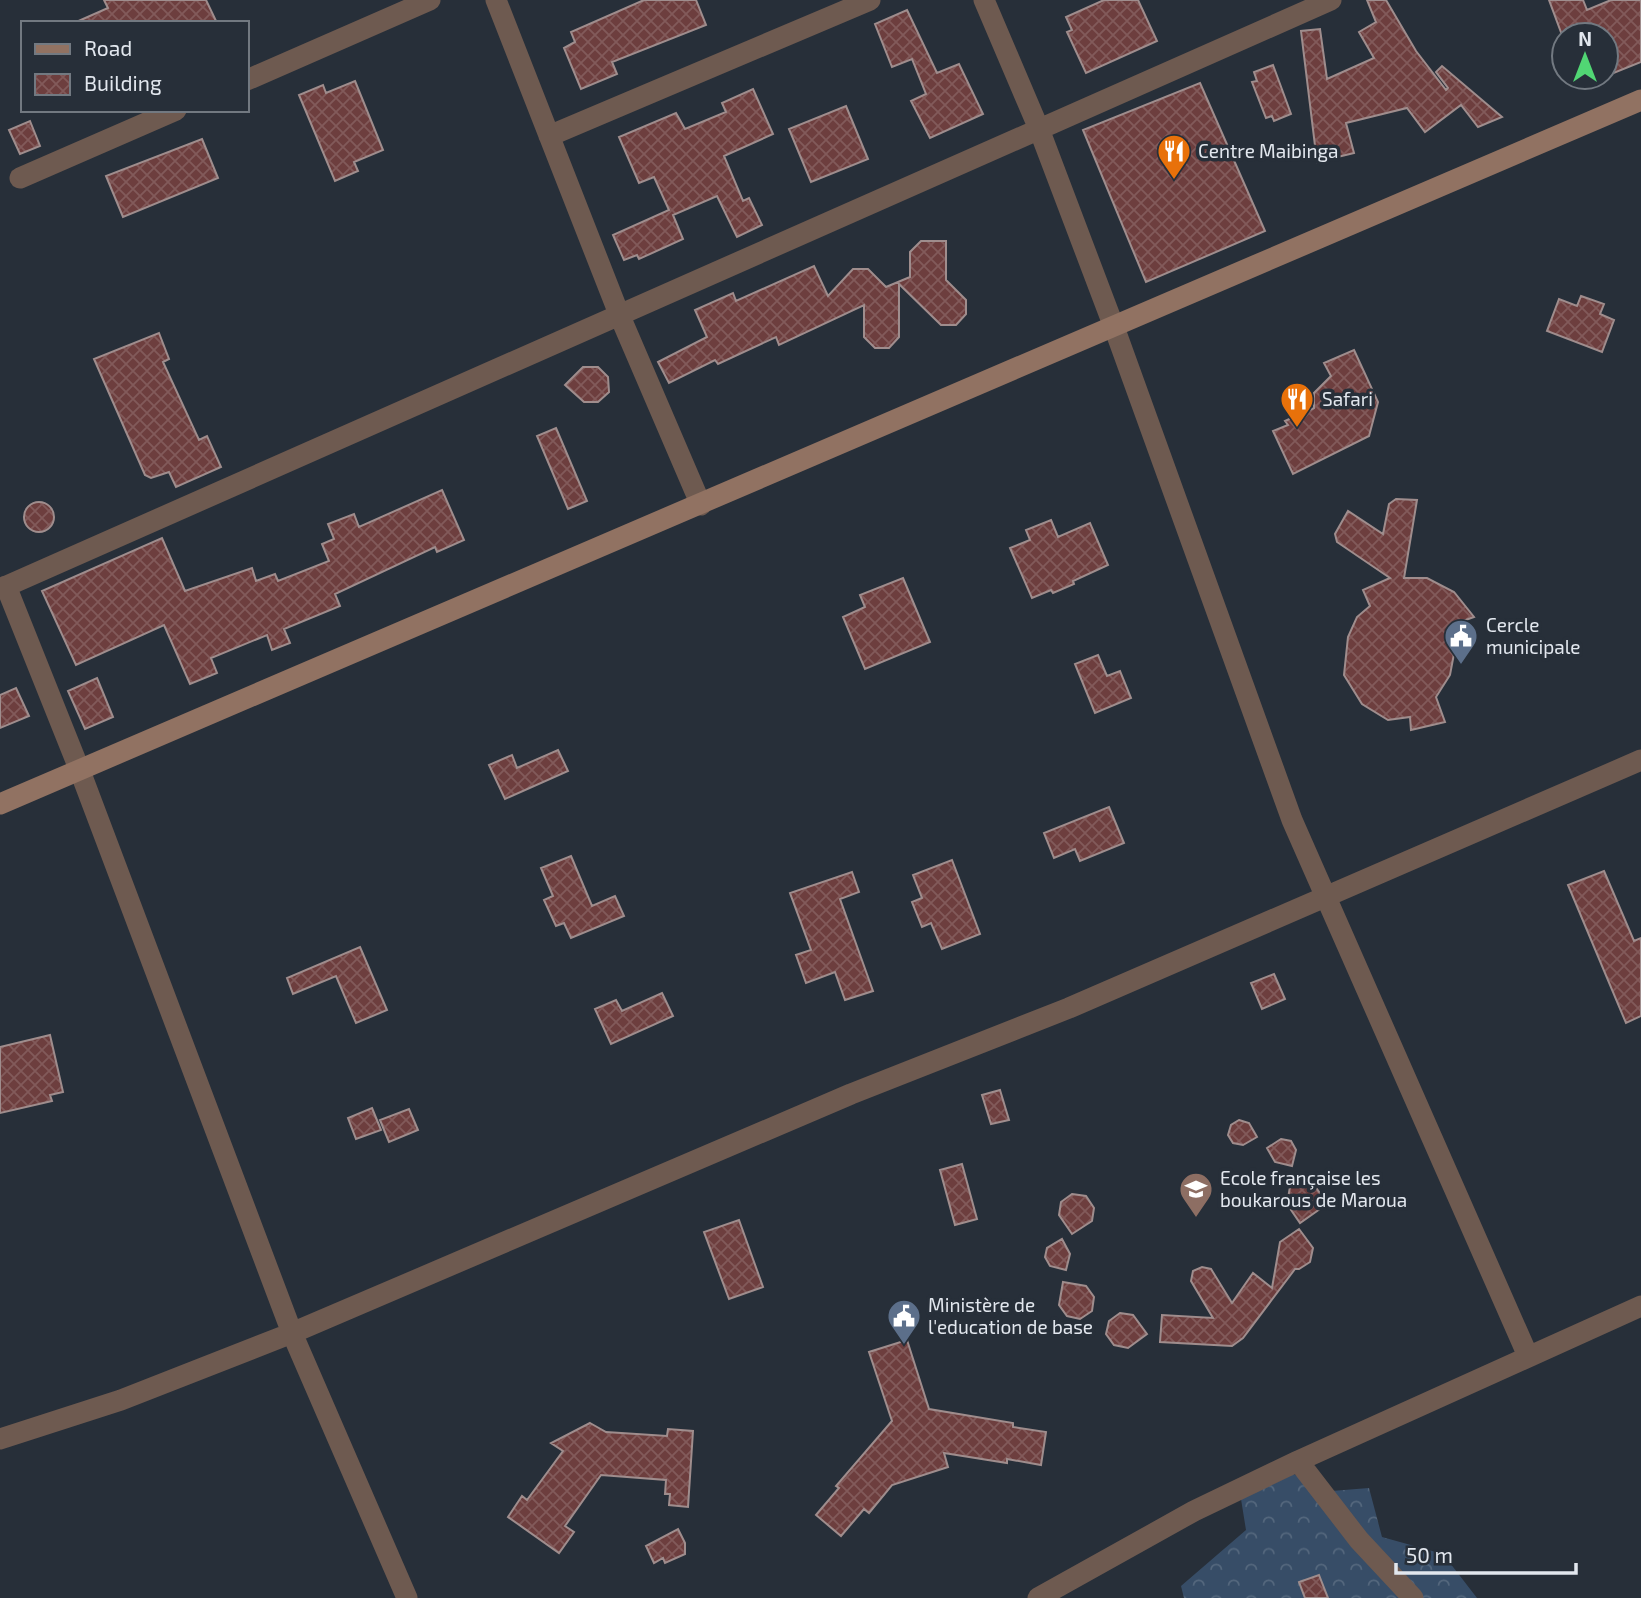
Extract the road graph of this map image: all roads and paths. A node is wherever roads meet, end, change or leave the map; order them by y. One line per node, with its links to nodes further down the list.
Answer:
1 (430, 0): 6 (street)
2 (496, 0): 10 (street)
3 (870, 0): 10 (street)
4 (985, 0): 9 (street)
5 (1331, 0): 9 (street)
6 (248, 80)
7 (1641, 100): 13 (street)
8 (171, 112): 11 (street)
9 (1039, 129): 12 (street); 13 (street)
10 (549, 136): 12 (street)
11 (20, 178)
12 (619, 314): 14 (street); 15 (street)
13 (1114, 327): 14 (street); 19 (street)
14 (701, 505): 17 (street)
15 (3, 587): 17 (street)
16 (1641, 760): 19 (street)
17 (80, 771): 18 (street); 21 (street)
18 (0, 804)
19 (1326, 899): 21 (street); 22 (street)
20 (1641, 1306): 22 (street)
21 (292, 1333): 23 (street); 25 (street)
22 (1528, 1356): 24 (street)
23 (0, 1439)
24 (1298, 1461): 26 (street); 27 (street)
25 (407, 1598)
26 (1038, 1598)
27 (1413, 1598)

